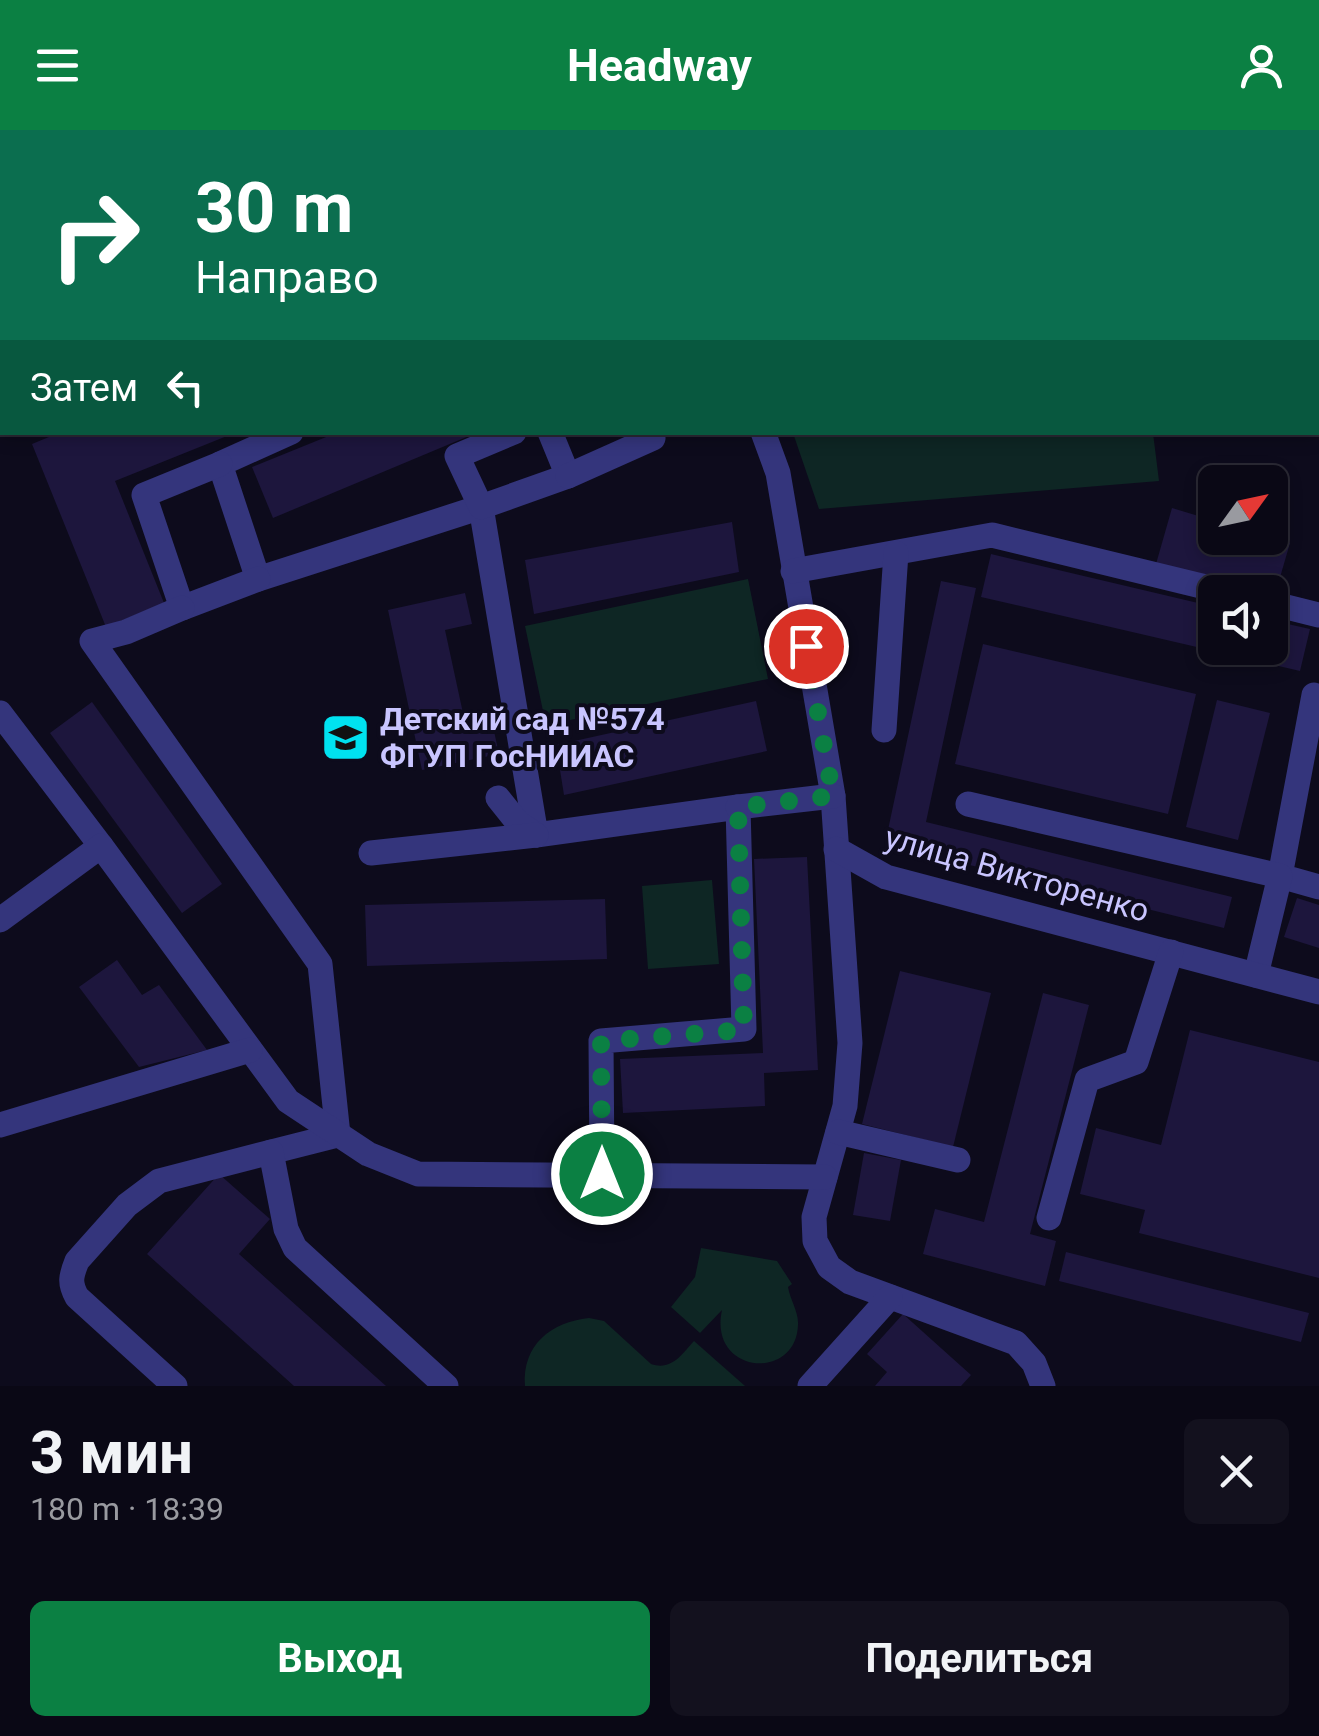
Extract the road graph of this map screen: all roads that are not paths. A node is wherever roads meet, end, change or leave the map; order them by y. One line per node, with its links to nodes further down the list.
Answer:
1 (507, 435): 8 (street)
2 (551, 435): 7 (street)
3 (655, 435): 7 (street)
4 (764, 435): 10 (street)
5 (261, 438): 6 (street)
6 (220, 464): 11 (street); 14 (street)
7 (568, 476): 8 (street)
8 (481, 507): 11 (street); 23 (street)
9 (896, 553): 10 (street); 12 (street); 18 (street)
10 (794, 571): 19 (street)
11 (258, 580): 14 (street)
12 (1198, 585)
13 (1288, 607): 15 (street)
14 (182, 608): 36 (street)
15 (1319, 615)
16 (1317, 688): 27 (street)
17 (0, 713): 24 (street)
18 (884, 730)
19 (833, 796): 22 (street); 25 (street)
20 (498, 798): 23 (street)
21 (968, 804): 27 (street)
22 (738, 807): 23 (street); 39 (street)
23 (536, 836): 26 (street)
24 (101, 846): 29 (street); 33 (street)
25 (836, 849): 30 (street, улица Викторенко); 35 (street, улица Викторенко)
26 (371, 853)
27 (1280, 876): 28 (street); 31 (street)
28 (1319, 887)
29 (0, 920)
30 (1171, 952): 31 (street, улица Викторенко); 41 (street)
31 (1256, 975): 32 (street, улица Викторенко)
32 (1319, 992)
33 (250, 1050): 34 (street); 36 (street)
34 (0, 1125)
35 (838, 1132): 38 (street); 40 (street, улица Викторенко)
36 (338, 1135): 37 (street); 39 (street)
37 (271, 1152): 43 (street); 44 (street)
38 (958, 1160)
39 (602, 1174): 40 (street)
40 (825, 1177): 42 (street, улица Викторенко)
41 (1049, 1218)
42 (890, 1297): 45 (street); 46 (street, улица Викторенко)
43 (175, 1386)
44 (446, 1386)
45 (810, 1386)
46 (1043, 1386)

